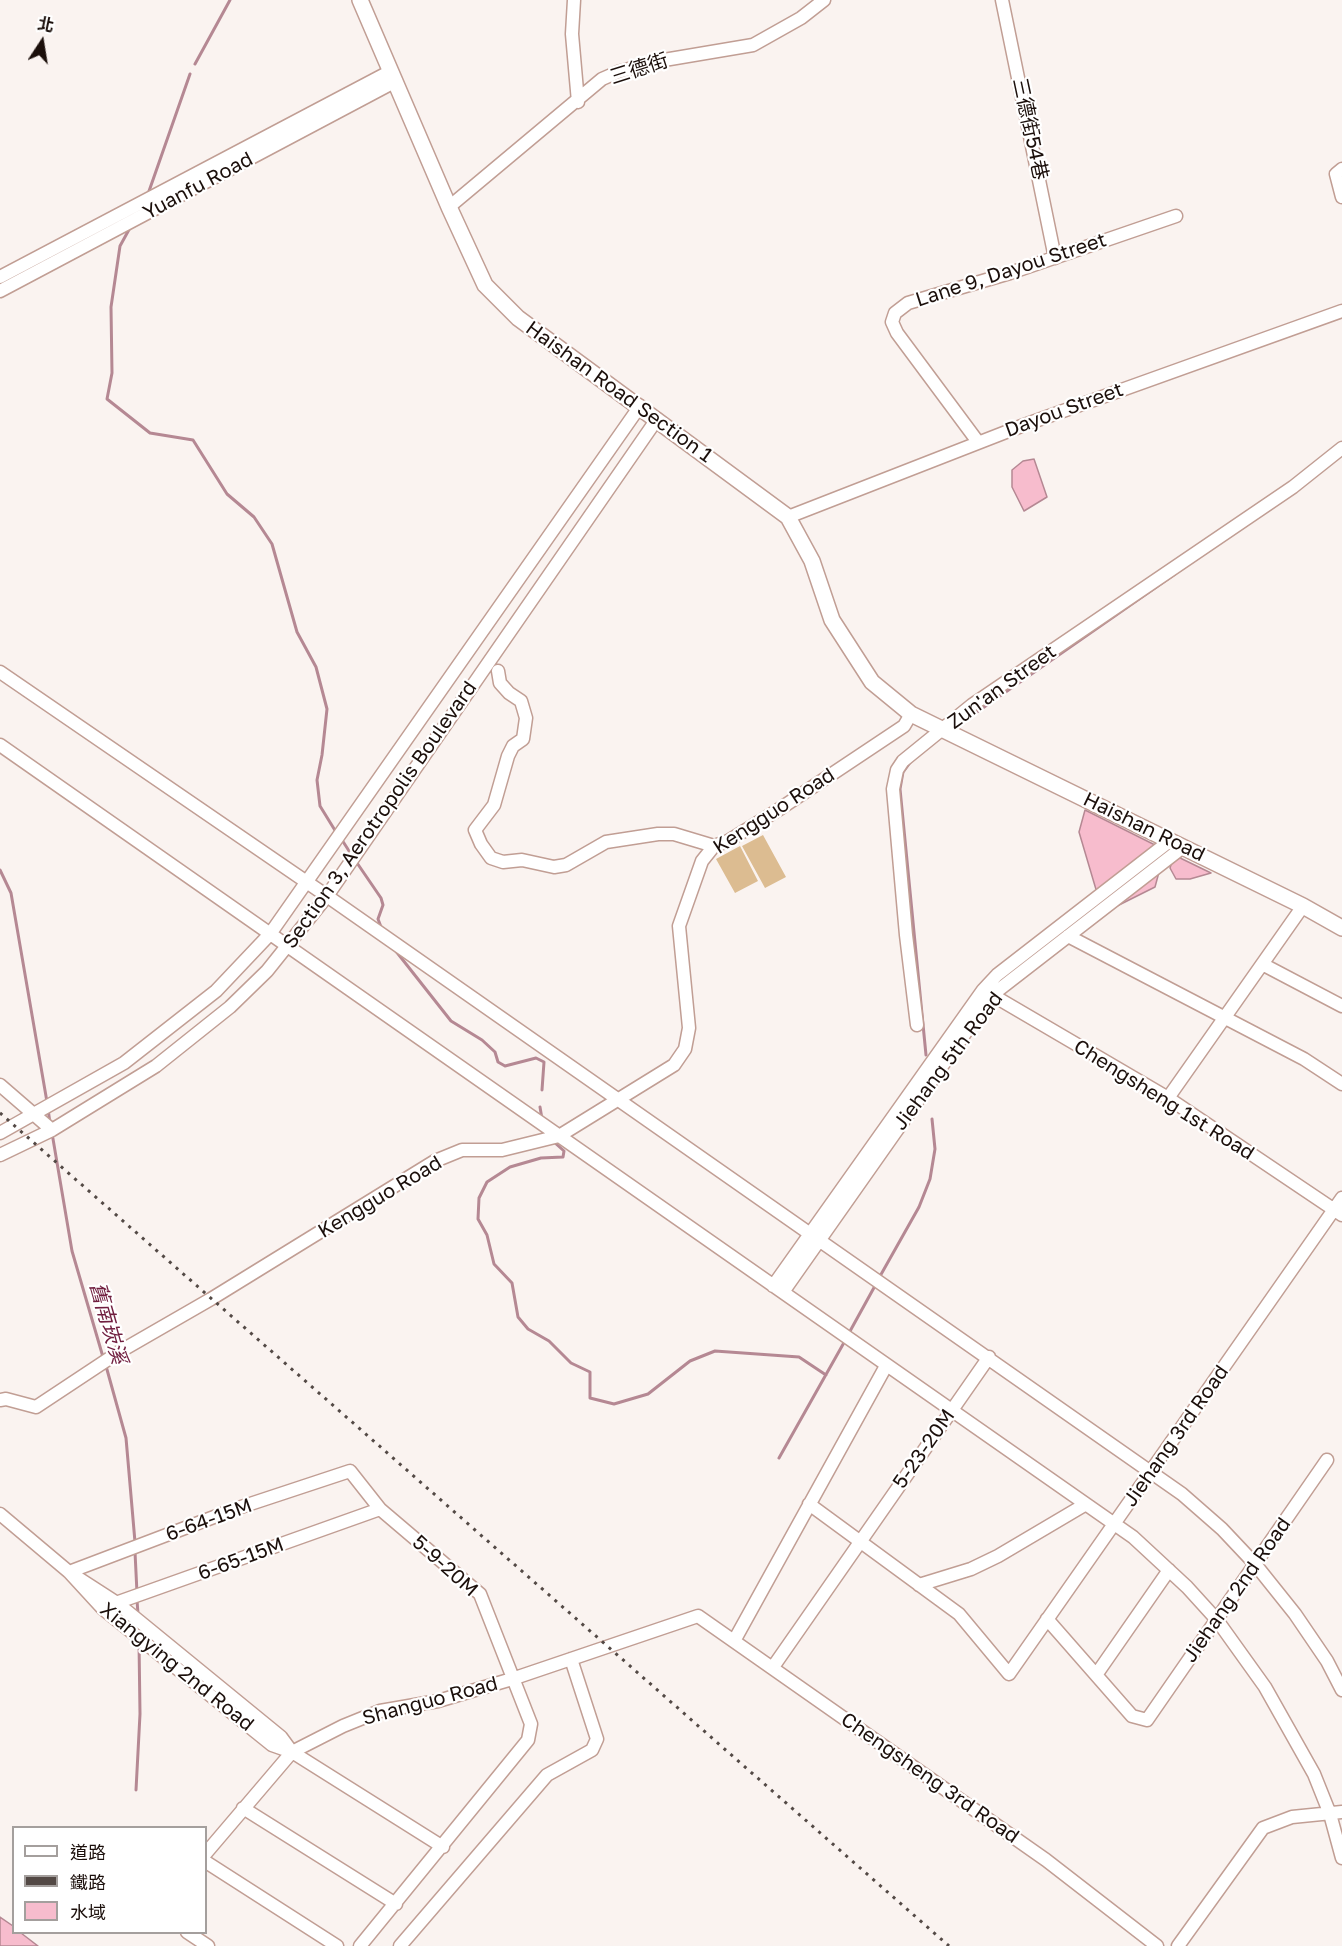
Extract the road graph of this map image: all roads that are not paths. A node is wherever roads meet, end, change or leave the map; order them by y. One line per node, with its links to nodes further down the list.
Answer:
1 (360, 0): 5 (main road, Haishan Road Section 1)
2 (574, 0): 6 (street)
3 (824, 0): 6 (street, 三德街)
4 (1002, 0): 11 (street, 三德街54巷)
5 (394, 76): 9 (main road, Haishan Road Section 1); 12 (street, Yuanfu Road); 13 (street, Yuanfu Road)
6 (578, 102): 9 (street, 三德街)
7 (1342, 170): 8 (street)
8 (1342, 197)
9 (448, 207): 15 (main road, Haishan Road Section 1)
10 (1176, 216): 11 (street, Lane 9, Dayou Street)
11 (1055, 258): 17 (street, Lane 9, Dayou Street)
12 (0, 278)
13 (0, 291)
14 (1342, 311): 17 (street, Dayou Street)
15 (640, 406): 16 (main road, Haishan Road Section 1); 27 (street, Section 3, Aerotropolis Boulevard)
16 (657, 419): 19 (main road, Haishan Road Section 1); 28 (street, Section 3, Aerotropolis Boulevard)
17 (978, 442): 19 (street, Dayou Street)
18 (1342, 448): 23 (street, Zun'an Street)
19 (788, 517): 22 (main road, Haishan Road Section 1)
20 (498, 671): 26 (street)
21 (0, 672): 27 (street)
22 (910, 714): 23 (main road, Haishan Road Section 1); 26 (street, Kengguo Road)
23 (945, 729): 25 (main road, Haishan Road); 38 (street, Zun'an Street)
24 (0, 745): 31 (street)
25 (1177, 844): 29 (main road, Haishan Road); 32 (street, Jiehang 5th Road); 35 (street, Jiehang 5th Road)
26 (714, 846): 42 (street, Kengguo Road)
27 (308, 884): 28 (street); 31 (street, Section 3, Aerotropolis Boulevard)
28 (327, 896): 33 (street, Section 3, Aerotropolis Boulevard); 42 (street)
29 (1303, 906): 30 (main road, Haishan Road); 34 (street)
30 (1342, 928)
31 (270, 934): 33 (street); 43 (street, Section 3, Aerotropolis Boulevard)
32 (1068, 936): 35 (street, Jiehang 5th Road); 37 (street)
33 (287, 947): 44 (street, Section 3, Aerotropolis Boulevard); 46 (street)
34 (1263, 964): 36 (street); 37 (street)
35 (988, 992): 41 (street, Chengsheng 1st Road); 50 (street, Jiehang 5th Road)
36 (1342, 1006)
37 (1225, 1019): 39 (street); 41 (street)
38 (917, 1025)
39 (1342, 1084)
40 (0, 1085): 43 (street)
41 (1168, 1098): 49 (street, Chengsheng 1st Road)
42 (618, 1102): 46 (street, Kengguo Road); 50 (street)
43 (34, 1115): 44 (street); 45 (street, Section 3, Aerotropolis Boulevard)
44 (52, 1130): 47 (street, Section 3, Aerotropolis Boulevard)
45 (0, 1133)
46 (559, 1136): 51 (street); 54 (street, Kengguo Road)
47 (3, 1151)
48 (1342, 1198): 49 (street, Jiehang 3rd Road)
49 (1338, 1212): 58 (street, Jiehang 3rd Road)
50 (815, 1239): 51 (street, Jiehang 5th Road); 52 (street)
51 (778, 1289): 53 (street)
52 (989, 1357): 55 (street, 5-23-20M); 58 (street)
53 (886, 1366): 55 (street); 59 (street)
54 (0, 1400)
55 (951, 1410): 60 (street); 64 (street, 5-23-20M)
56 (1327, 1460): 65 (street, Jiehang 2nd Road)
57 (350, 1471): 61 (street, 5-9-20M); 67 (street, 6-64-15M)
58 (1151, 1471): 63 (street, Jiehang 3rd Road); 65 (street)
59 (809, 1504): 64 (street); 74 (street)
60 (1086, 1504): 63 (street); 68 (street)
61 (380, 1509): 69 (street, 6-65-15M); 78 (street, 5-9-20M)
62 (0, 1514): 67 (street, Xiangying 2nd Road)
63 (1114, 1524): 66 (street); 72 (street, Jiehang 3rd Road)
64 (859, 1542): 68 (street); 76 (street, 5-23-20M)
65 (1255, 1564): 73 (street, Jiehang 2nd Road); 79 (street)
66 (1169, 1570): 73 (street); 77 (street)
67 (69, 1572): 69 (street, Xiangying 2nd Road); 70 (street, Xiangying 2nd Road)
68 (919, 1585): 72 (street, Jiehang 3rd Road)
69 (117, 1603): 70 (street, 6-65-15M); 80 (street, Xiangying 2nd Road)
70 (103, 1609): 80 (street, Xiangying 2nd Road)
71 (698, 1616): 74 (street, Chengsheng 3rd Road); 75 (street, Shanguo Road)
72 (1047, 1619): 77 (street)
73 (1217, 1620): 77 (street, Jiehang 2nd Road); 82 (street)
74 (734, 1641): 76 (street, Chengsheng 3rd Road)
75 (571, 1659): 78 (street, Shanguo Road); 92 (street)
76 (773, 1667): 93 (street, Chengsheng 3rd Road)
77 (1096, 1675)
78 (512, 1679): 80 (street, Shanguo Road); 83 (street, 5-9-20M)
79 (1342, 1690)
80 (292, 1752): 81 (street, Shanguo Road); 83 (street, Xiangying 2nd Road)
81 (243, 1808): 84 (street, Shanguo Road); 87 (street)
82 (1336, 1813): 85 (street); 94 (street)
83 (443, 1847): 87 (street, 5-9-20M)
84 (207, 1852)
85 (1342, 1858)
86 (207, 1863): 90 (street)
87 (396, 1904): 91 (street, 5-9-20M)
88 (190, 1934): 89 (street)
89 (208, 1946)
90 (337, 1946)
91 (360, 1946)
92 (400, 1946)
93 (1157, 1946)
94 (1178, 1946)

